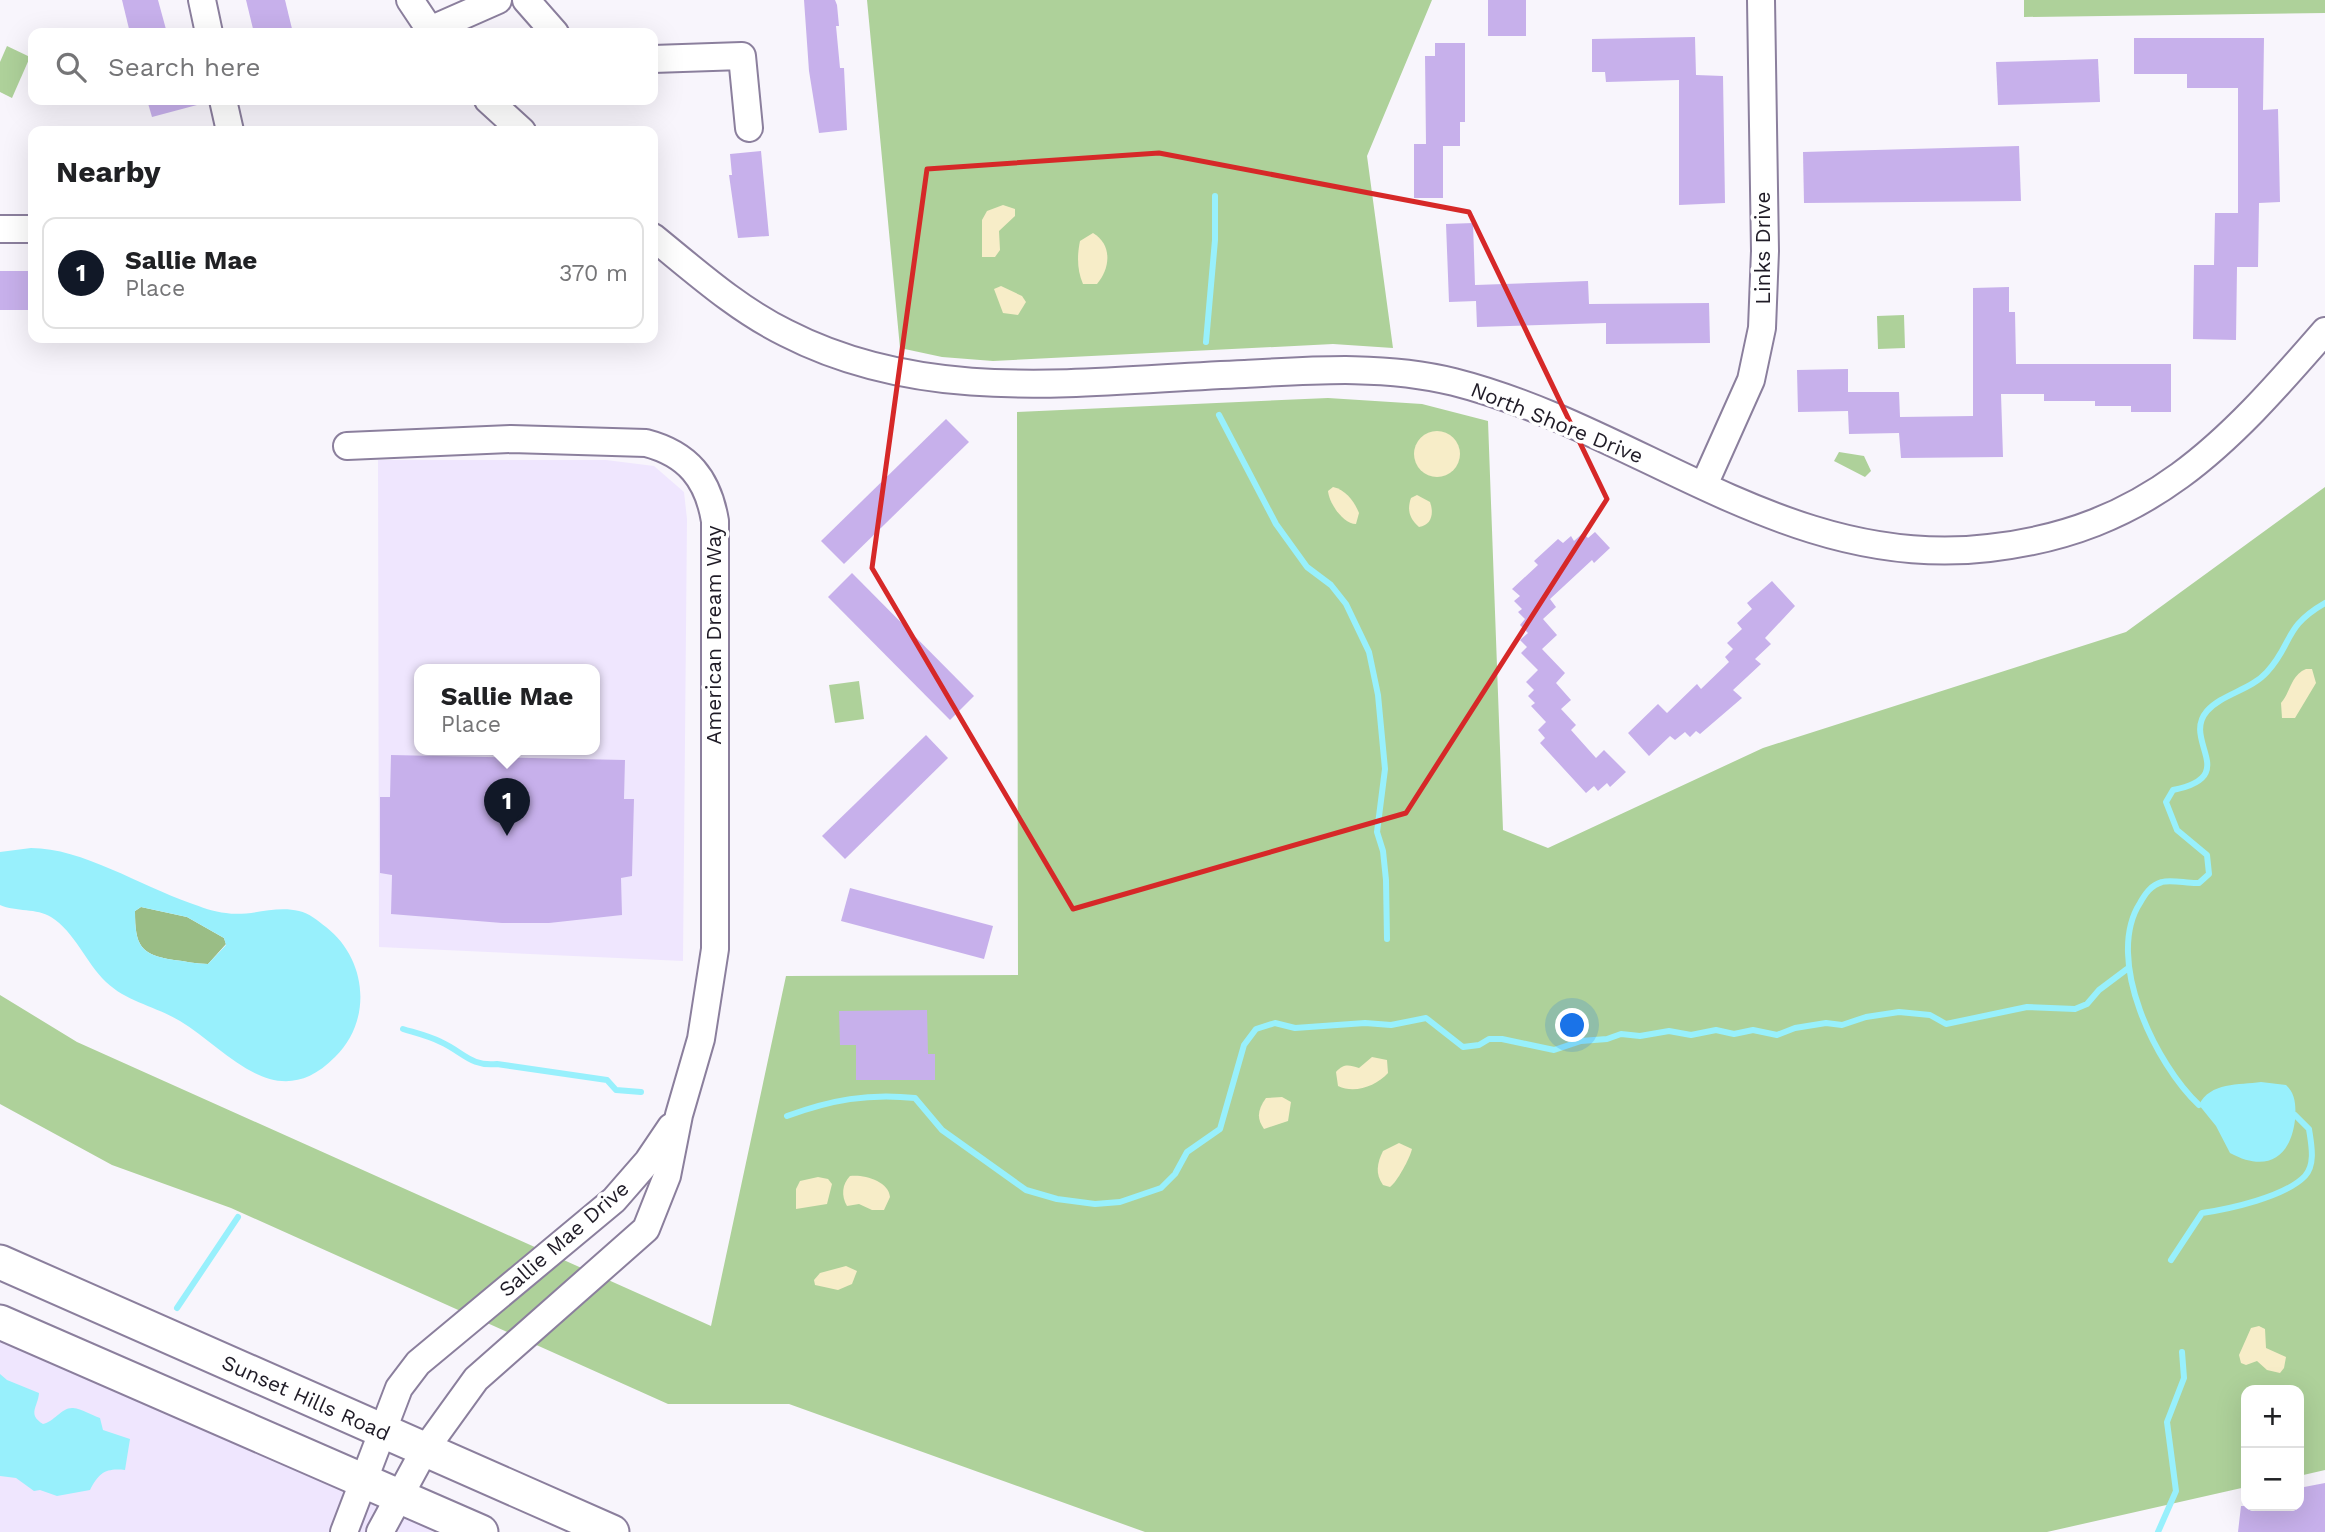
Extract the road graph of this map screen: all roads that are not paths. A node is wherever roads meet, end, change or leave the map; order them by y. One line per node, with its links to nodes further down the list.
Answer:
1 (202, 0): 6 (street)
2 (410, 0): 7 (street)
3 (498, 0): 8 (street)
4 (526, 0): 9 (street)
5 (1761, 0): 21 (street, Links Drive)
6 (208, 28)
7 (428, 28)
8 (439, 28)
9 (551, 28)
10 (658, 59): 15 (street)
11 (224, 105): 13 (street)
12 (493, 105): 14 (street)
13 (229, 126)
14 (517, 126)
15 (749, 128)
16 (0, 229): 17 (street)
17 (28, 229)
18 (658, 241): 21 (street, North Shore Drive)
19 (2325, 331): 21 (street, North Shore Drive)
20 (347, 446): 22 (street, American Dream Way)
21 (1704, 485)
22 (678, 1115): 25 (street, Sallie Mae Drive); 26 (street, Sallie Mae Drive)
23 (0, 1262): 25 (main road, Sunset Hills Road)
24 (0, 1322): 27 (main road)
25 (380, 1431): 26 (main road, Sunset Hills Road); 27 (street, Sallie Mae Drive)
26 (424, 1451): 28 (street, Sallie Mae Drive); 32 (main road, Sunset Hills Road)
27 (363, 1481): 28 (main road); 29 (street, Sallie Mae Drive)
28 (397, 1495): 30 (street, Sallie Mae Drive); 31 (main road)
29 (344, 1532)
30 (380, 1532)
31 (481, 1532)
32 (612, 1532)

